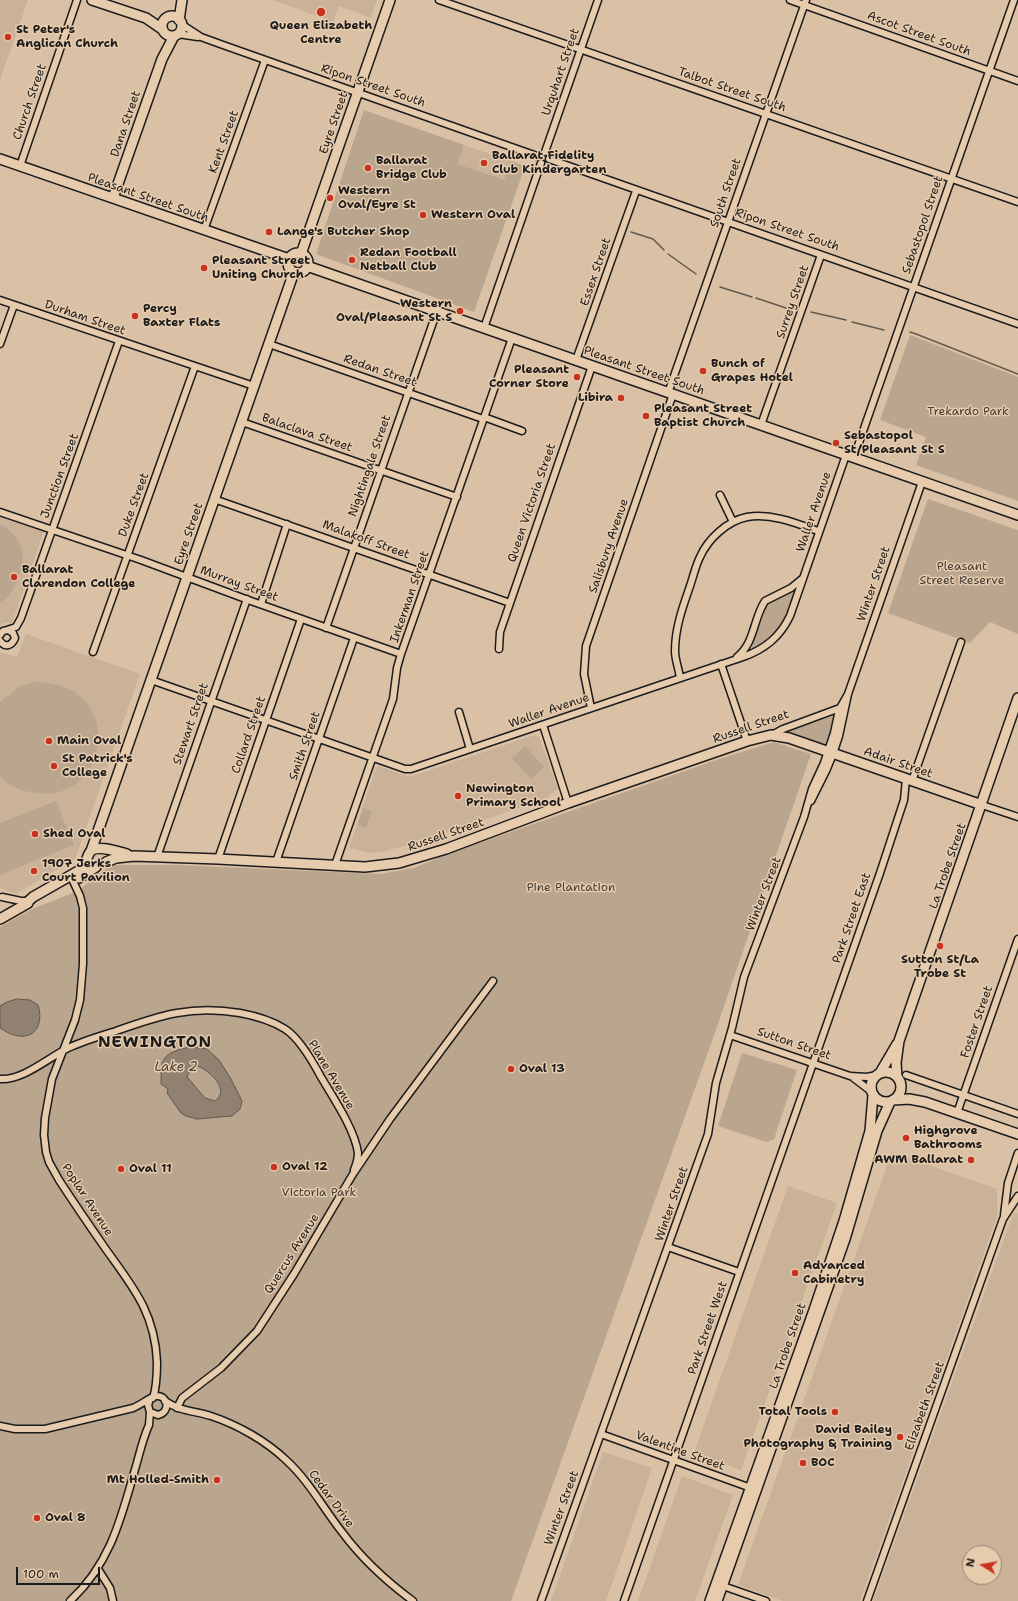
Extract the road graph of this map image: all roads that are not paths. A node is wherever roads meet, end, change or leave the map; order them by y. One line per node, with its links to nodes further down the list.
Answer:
1 (77, 0): 27 (street, Church Street)
2 (92, 0): 10 (main road)
3 (182, 0): 11 (main road)
4 (390, 0): 20 (main road, Eyre Street)
5 (439, 0): 15 (street, Talbot Street South)
6 (598, 0): 15 (street, Urquhart Street)
7 (790, 0): 9 (street, Ascot Street South)
8 (1014, 0): 18 (street, Sebastopol Street)
9 (805, 2): 18 (street, Ascot Street South); 21 (street, South Street)
10 (146, 18): 11 (main road); 12 (main road)
11 (174, 20): 12 (main road, Dana Street); 13 (main road, Dana Street); 14 (street, Ripon Street South)
12 (164, 31): 13 (main road); 16 (main road, Dana Street)
13 (176, 35): 14 (street, Ripon Street South); 16 (main road, Dana Street)
14 (201, 37): 17 (street, Ripon Street South)
15 (581, 49): 21 (street, Talbot Street South); 22 (street, Urquhart Street)
16 (162, 59): 30 (main road, Dana Street)
17 (265, 60): 20 (street, Ripon Street South); 33 (street, Kent Street)
18 (989, 71): 19 (street, Ascot Street South); 28 (street, Sebastopol Street)
19 (1018, 81)
20 (358, 93): 23 (street, Ripon Street South); 34 (main road, Eyre Street)
21 (766, 113): 28 (street, Talbot Street South); 32 (street, South Street)
22 (545, 152): 23 (street); 25 (street)
23 (537, 156): 26 (street)
24 (0, 159): 27 (main road, Pleasant Street South)
25 (549, 159): 26 (street); 29 (street, Ripon Street South)
26 (541, 163): 44 (street)
27 (20, 166): 30 (main road, Pleasant Street South)
28 (951, 179): 31 (street, Talbot Street South); 39 (street, Sebastopol Street)
29 (636, 191): 32 (street, Ripon Street South); 49 (street, Essex Street)
30 (113, 198): 33 (main road, Pleasant Street South)
31 (1018, 202)
32 (728, 222): 35 (street, Ripon Street South); 54 (street, South Street)
33 (204, 230): 36 (main road, Pleasant Street South)
34 (301, 254): 36 (main road); 37 (main road)
35 (822, 255): 39 (street, Ripon Street South); 57 (street, Surrey Street)
36 (289, 259): 38 (main road)
37 (307, 266): 38 (main road); 42 (main road, Pleasant Street South)
38 (294, 272): 48 (main road, Eyre Street)
39 (913, 287): 43 (street, Ripon Street South); 59 (street, Sebastopol Street)
40 (0, 300): 41 (street, Durham Street)
41 (14, 304): 46 (street, Durham Street); 47 (street)
42 (436, 311): 44 (main road, Pleasant Street South); 53 (street, Nightingale Street)
43 (1018, 324)
44 (484, 328): 45 (main road, Pleasant Street South)
45 (512, 338): 49 (main road, Pleasant Street South); 55 (street, Inkerman Street)
46 (119, 341): 50 (street, Durham Street); 69 (street, Junction Street)
47 (0, 344)
48 (269, 344): 52 (main road, Eyre Street); 53 (street, Redan Street)
49 (576, 360): 51 (main road, Pleasant Street South)
50 (195, 366): 52 (street, Durham Street); 72 (street, Duke Street)
51 (592, 366): 54 (main road, Pleasant Street South); 77 (street, Queen Victoria Street)
52 (254, 386): 56 (main road, Eyre Street)
53 (408, 392): 55 (street, Redan Street); 60 (street, Nightingale Street)
54 (671, 393): 57 (main road, Pleasant Street South); 97 (street, Salisbury Avenue)
55 (484, 418): 58 (street, Redan Street); 63 (street, Inkerman Street)
56 (242, 422): 60 (street, Balaclava Street); 64 (main road, Eyre Street)
57 (761, 425): 59 (main road, Pleasant Street South)
58 (522, 431)
59 (850, 456): 61 (main road, Pleasant Street South); 70 (street, Waller Avenue)
60 (381, 470): 63 (street, Balaclava Street); 71 (street, Nightingale Street)
61 (922, 482): 66 (main road, Pleasant Street South); 94 (street, Winter Street)
62 (720, 495): 67 (street)
63 (456, 497): 73 (street, Inkerman Street)
64 (214, 499): 68 (street, Malakoff Street); 74 (main road, Eyre Street)
65 (0, 512): 69 (street, Murray Street)
66 (1018, 514)
67 (733, 522): 70 (street); 92 (street)
68 (287, 524): 71 (street, Malakoff Street); 78 (street)
69 (52, 530): 72 (street, Murray Street); 79 (street, Junction Street)
70 (818, 531): 75 (street, Waller Avenue)
71 (354, 547): 73 (street, Malakoff Street); 81 (street, Nightingale Street)
72 (127, 555): 74 (street, Murray Street); 88 (street, Duke Street)
73 (429, 574): 77 (street, Malakoff Street); 89 (street, Inkerman Street)
74 (187, 577): 76 (street, Murray Street); 93 (main road, Eyre Street)
75 (803, 577): 90 (street, Waller Avenue); 90 (street, Waller Avenue)
76 (247, 599): 78 (street, Murray Street); 96 (street, Stewart Street)
77 (510, 602): 87 (street, Queen Victoria Street)
78 (261, 604): 80 (street, Murray Street)
79 (20, 618): 82 (street, Junction Street); 83 (street, Junction Street)
80 (301, 619): 81 (street, Murray Street); 100 (street, Collard Street)
81 (326, 628): 84 (street, Murray Street)
82 (2, 633): 83 (street)
83 (14, 638): 86 (street)
84 (354, 638): 89 (street, Murray Street); 103 (street, Smith Street)
85 (961, 642): 108 (street, Park Street East)
86 (1, 643)
87 (499, 649)
88 (93, 652)
89 (401, 654): 107 (street, Inkerman Street)
90 (732, 660): 91 (street, Waller Avenue)
91 (721, 664): 92 (street, Waller Avenue); 104 (street)
92 (680, 678): 97 (street, Waller Avenue)
93 (151, 680): 96 (street, Waller Avenue); 110 (main road, Eyre Street)
94 (848, 694): 98 (street, Winter Street); 106 (street, Winter Street)
95 (1018, 698): 111 (main road, La Trobe Street)
96 (211, 701): 100 (street, Waller Avenue); 116 (street, Stewart Street)
97 (591, 708): 101 (street, Waller Avenue)
98 (840, 708): 102 (street, Russell Street); 106 (street, Winter Street)
99 (459, 712): 105 (street)
100 (265, 720): 103 (street, Waller Avenue); 117 (street, Collard Street)
101 (543, 725): 105 (street, Waller Avenue); 109 (street)
102 (771, 735): 104 (main road, Russell Street); 106 (main road, Adair Street)
103 (319, 739): 107 (street, Waller Avenue); 119 (street, Smith Street)
104 (747, 741): 109 (main road, Russell Street)
105 (470, 749): 107 (street, Waller Avenue)
106 (831, 753): 108 (main road, Adair Street); 128 (street, Winter Street)
107 (373, 757): 120 (street, Inkerman Street)
108 (909, 780): 111 (main road, Adair Street); 131 (street, Park Street East)
109 (568, 803): 120 (main road, Russell Street)
110 (107, 804): 113 (main road, Eyre Street); 114 (main road, Eyre Street)
111 (982, 805): 112 (street, Adair Street); 129 (main road, La Trobe Street)
112 (1018, 817)
113 (104, 849): 114 (main road); 115 (main road, Russell Street); 118 (main road)
114 (90, 853): 121 (main road); 122 (main road)
115 (134, 856): 116 (main road, Russell Street); 118 (main road, Russell Street)
116 (157, 857): 117 (main road, Russell Street)
117 (218, 859): 119 (main road, Russell Street)
118 (106, 862): 121 (main road)
119 (276, 862): 120 (main road, Russell Street)
120 (335, 865)
121 (96, 867): 122 (main road)
122 (72, 879): 124 (main road); 130 (street, Poplar Avenue)
123 (1, 897): 124 (street); 124 (street)
124 (22, 906): 125 (main road)
125 (0, 919)
126 (1018, 939): 137 (street, Foster Street)
127 (493, 981): 144 (street, Quercus Avenue)
128 (730, 1035): 131 (street, Sutton Street); 147 (street, Winter Street)
129 (899, 1041): 132 (main road, La Trobe Street); 134 (main road, La Trobe Street)
130 (62, 1051): 135 (street, Plane Avenue); 144 (street, Plane Avenue); 149 (street, Poplar Avenue)
131 (812, 1063): 133 (street, Sutton Street); 148 (street, Park Street West)
132 (878, 1074): 133 (street, Sutton Street); 134 (main road); 136 (main road)
133 (850, 1076): 136 (street, Sutton Street)
134 (901, 1078): 137 (street); 138 (main road); 139 (main road)
135 (0, 1079)
136 (873, 1094): 138 (main road); 161 (main road, La Trobe Street)
137 (963, 1095): 140 (street, Foster Street); 141 (street)
138 (891, 1101): 139 (main road); 161 (main road, La Trobe Street)
139 (925, 1102): 140 (main road)
140 (957, 1113): 142 (main road)
141 (1018, 1114)
142 (1018, 1134)
143 (1018, 1153): 146 (street, Elizabeth Street)
144 (354, 1174): 153 (street, Quercus Avenue)
145 (1018, 1196): 146 (street, Elizabeth Street)
146 (1003, 1219): 172 (street, Elizabeth Street)
147 (668, 1247): 148 (street); 159 (street, Winter Street)
148 (739, 1272): 160 (street, Park Street West)
149 (156, 1382): 150 (street, Poplar Avenue); 151 (street, Poplar Avenue)
150 (151, 1399): 151 (street); 152 (street); 155 (street)
151 (165, 1400): 153 (street, Cedar Drive); 154 (street)
152 (133, 1408): 155 (street); 158 (street)
153 (177, 1408): 154 (street, Cedar Drive); 166 (street, Cedar Drive)
154 (166, 1410): 156 (street)
155 (150, 1411): 156 (street); 157 (street)
156 (158, 1415): 157 (street)
157 (149, 1425): 162 (street)
158 (0, 1426)
159 (601, 1434): 160 (street, Valentine Street); 167 (street, Winter Street)
160 (673, 1460): 161 (street, Valentine Street); 168 (street, Park Street West)
161 (754, 1489): 163 (main road, La Trobe Street)
162 (98, 1569): 164 (street); 165 (street)
163 (719, 1584): 169 (main road, La Trobe Street); 170 (main road, La Trobe Street); 171 (street)
164 (70, 1601)
165 (113, 1601)
166 (413, 1601)
167 (541, 1601)
168 (624, 1601)
169 (710, 1601)
170 (717, 1601)
171 (766, 1601)
172 (867, 1601)

